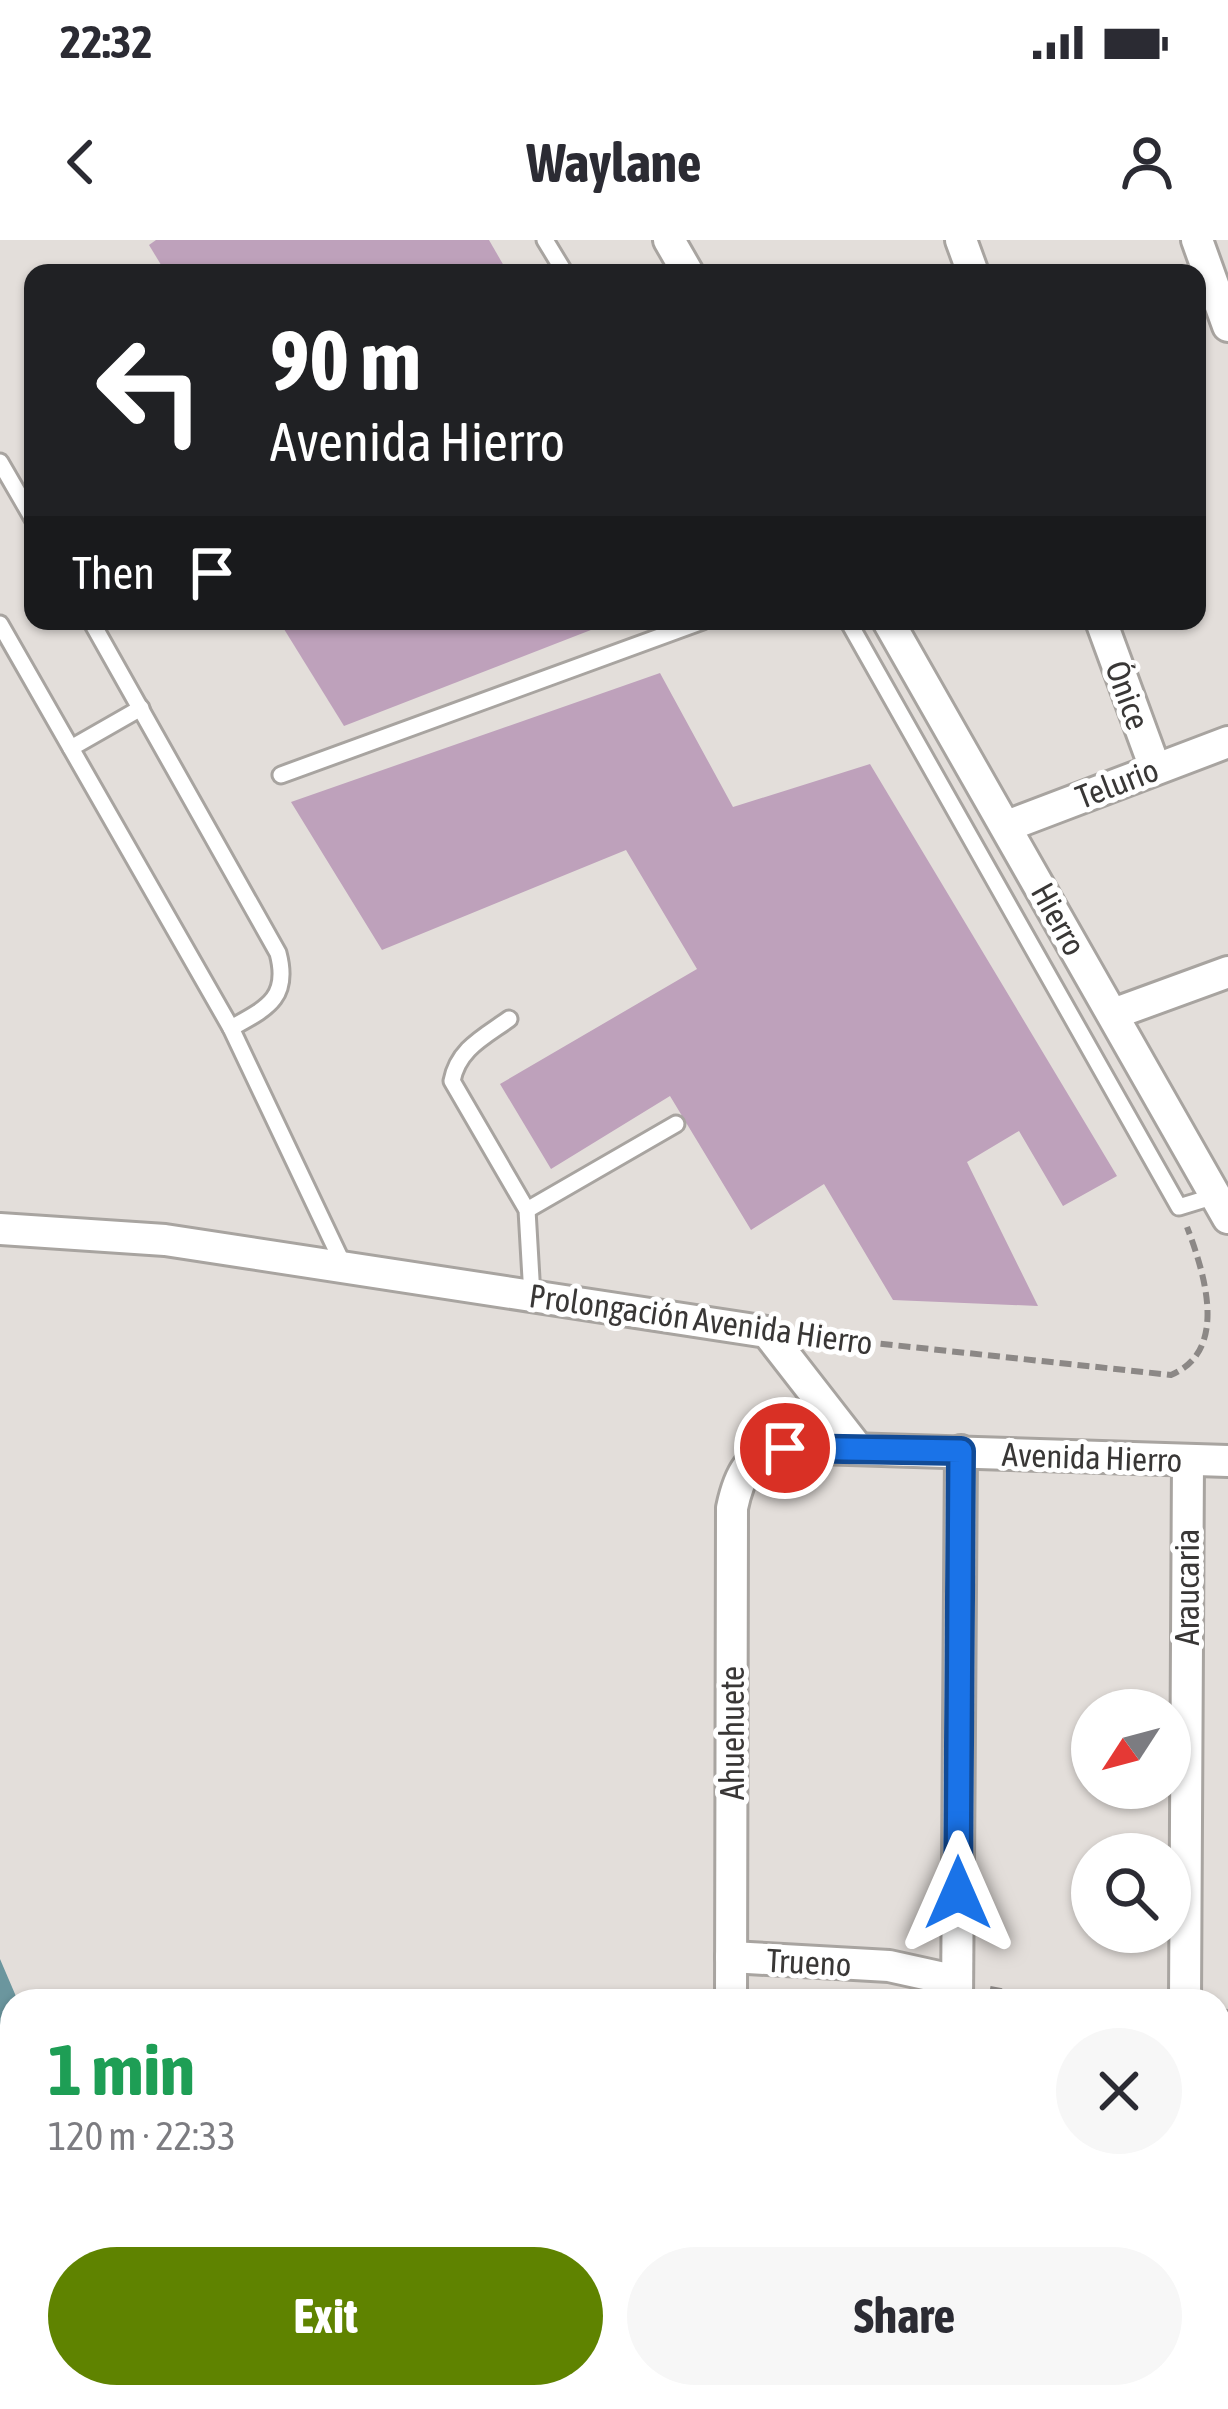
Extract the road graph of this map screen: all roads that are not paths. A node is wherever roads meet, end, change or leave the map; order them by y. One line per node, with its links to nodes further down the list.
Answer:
1 (1206, 265): 2 (street)
2 (1228, 326)
3 (0, 462): 4 (lane)
4 (24, 503)
5 (0, 624): 13 (lane)
6 (96, 630): 11 (lane)
7 (678, 630): 15 (lane)
8 (853, 630): 22 (lane)
9 (893, 630): 16 (street, Hierro)
10 (1104, 630): 14 (street, Ónice)
11 (141, 708): 13 (lane); 20 (lane)
12 (1228, 742): 14 (street, Telurio)
13 (71, 748): 20 (lane)
14 (1155, 768): 16 (street, Telurio)
15 (281, 776)
16 (1007, 826): 18 (street, Hierro)
17 (1228, 972): 18 (street)
18 (1113, 1014): 22 (street, Hierro)
19 (509, 1019): 23 (lane)
20 (231, 1028): 25 (lane)
21 (676, 1124): 23 (lane)
22 (1224, 1202)
23 (527, 1210): 26 (lane)
24 (0, 1229): 25 (street, Prolongación Avenida Hierro)
25 (343, 1264): 26 (street, Prolongación Avenida Hierro)
26 (532, 1296): 27 (street, Prolongación Avenida Hierro)
27 (859, 1449): 28 (street, Avenida Hierro); 31 (street, Avenida Hierro)
28 (961, 1451): 29 (street, Avenida Hierro); 35 (street)
29 (1188, 1461): 30 (street, Avenida Hierro); 36 (street, Araucaria)
30 (1228, 1461)
31 (746, 1467): 32 (street, Ahuehuete)
32 (731, 1957): 33 (street, Ahuehuete); 34 (street, Trueno)
33 (731, 1989)
34 (952, 1989)
35 (957, 1989)
36 (1185, 1989)

